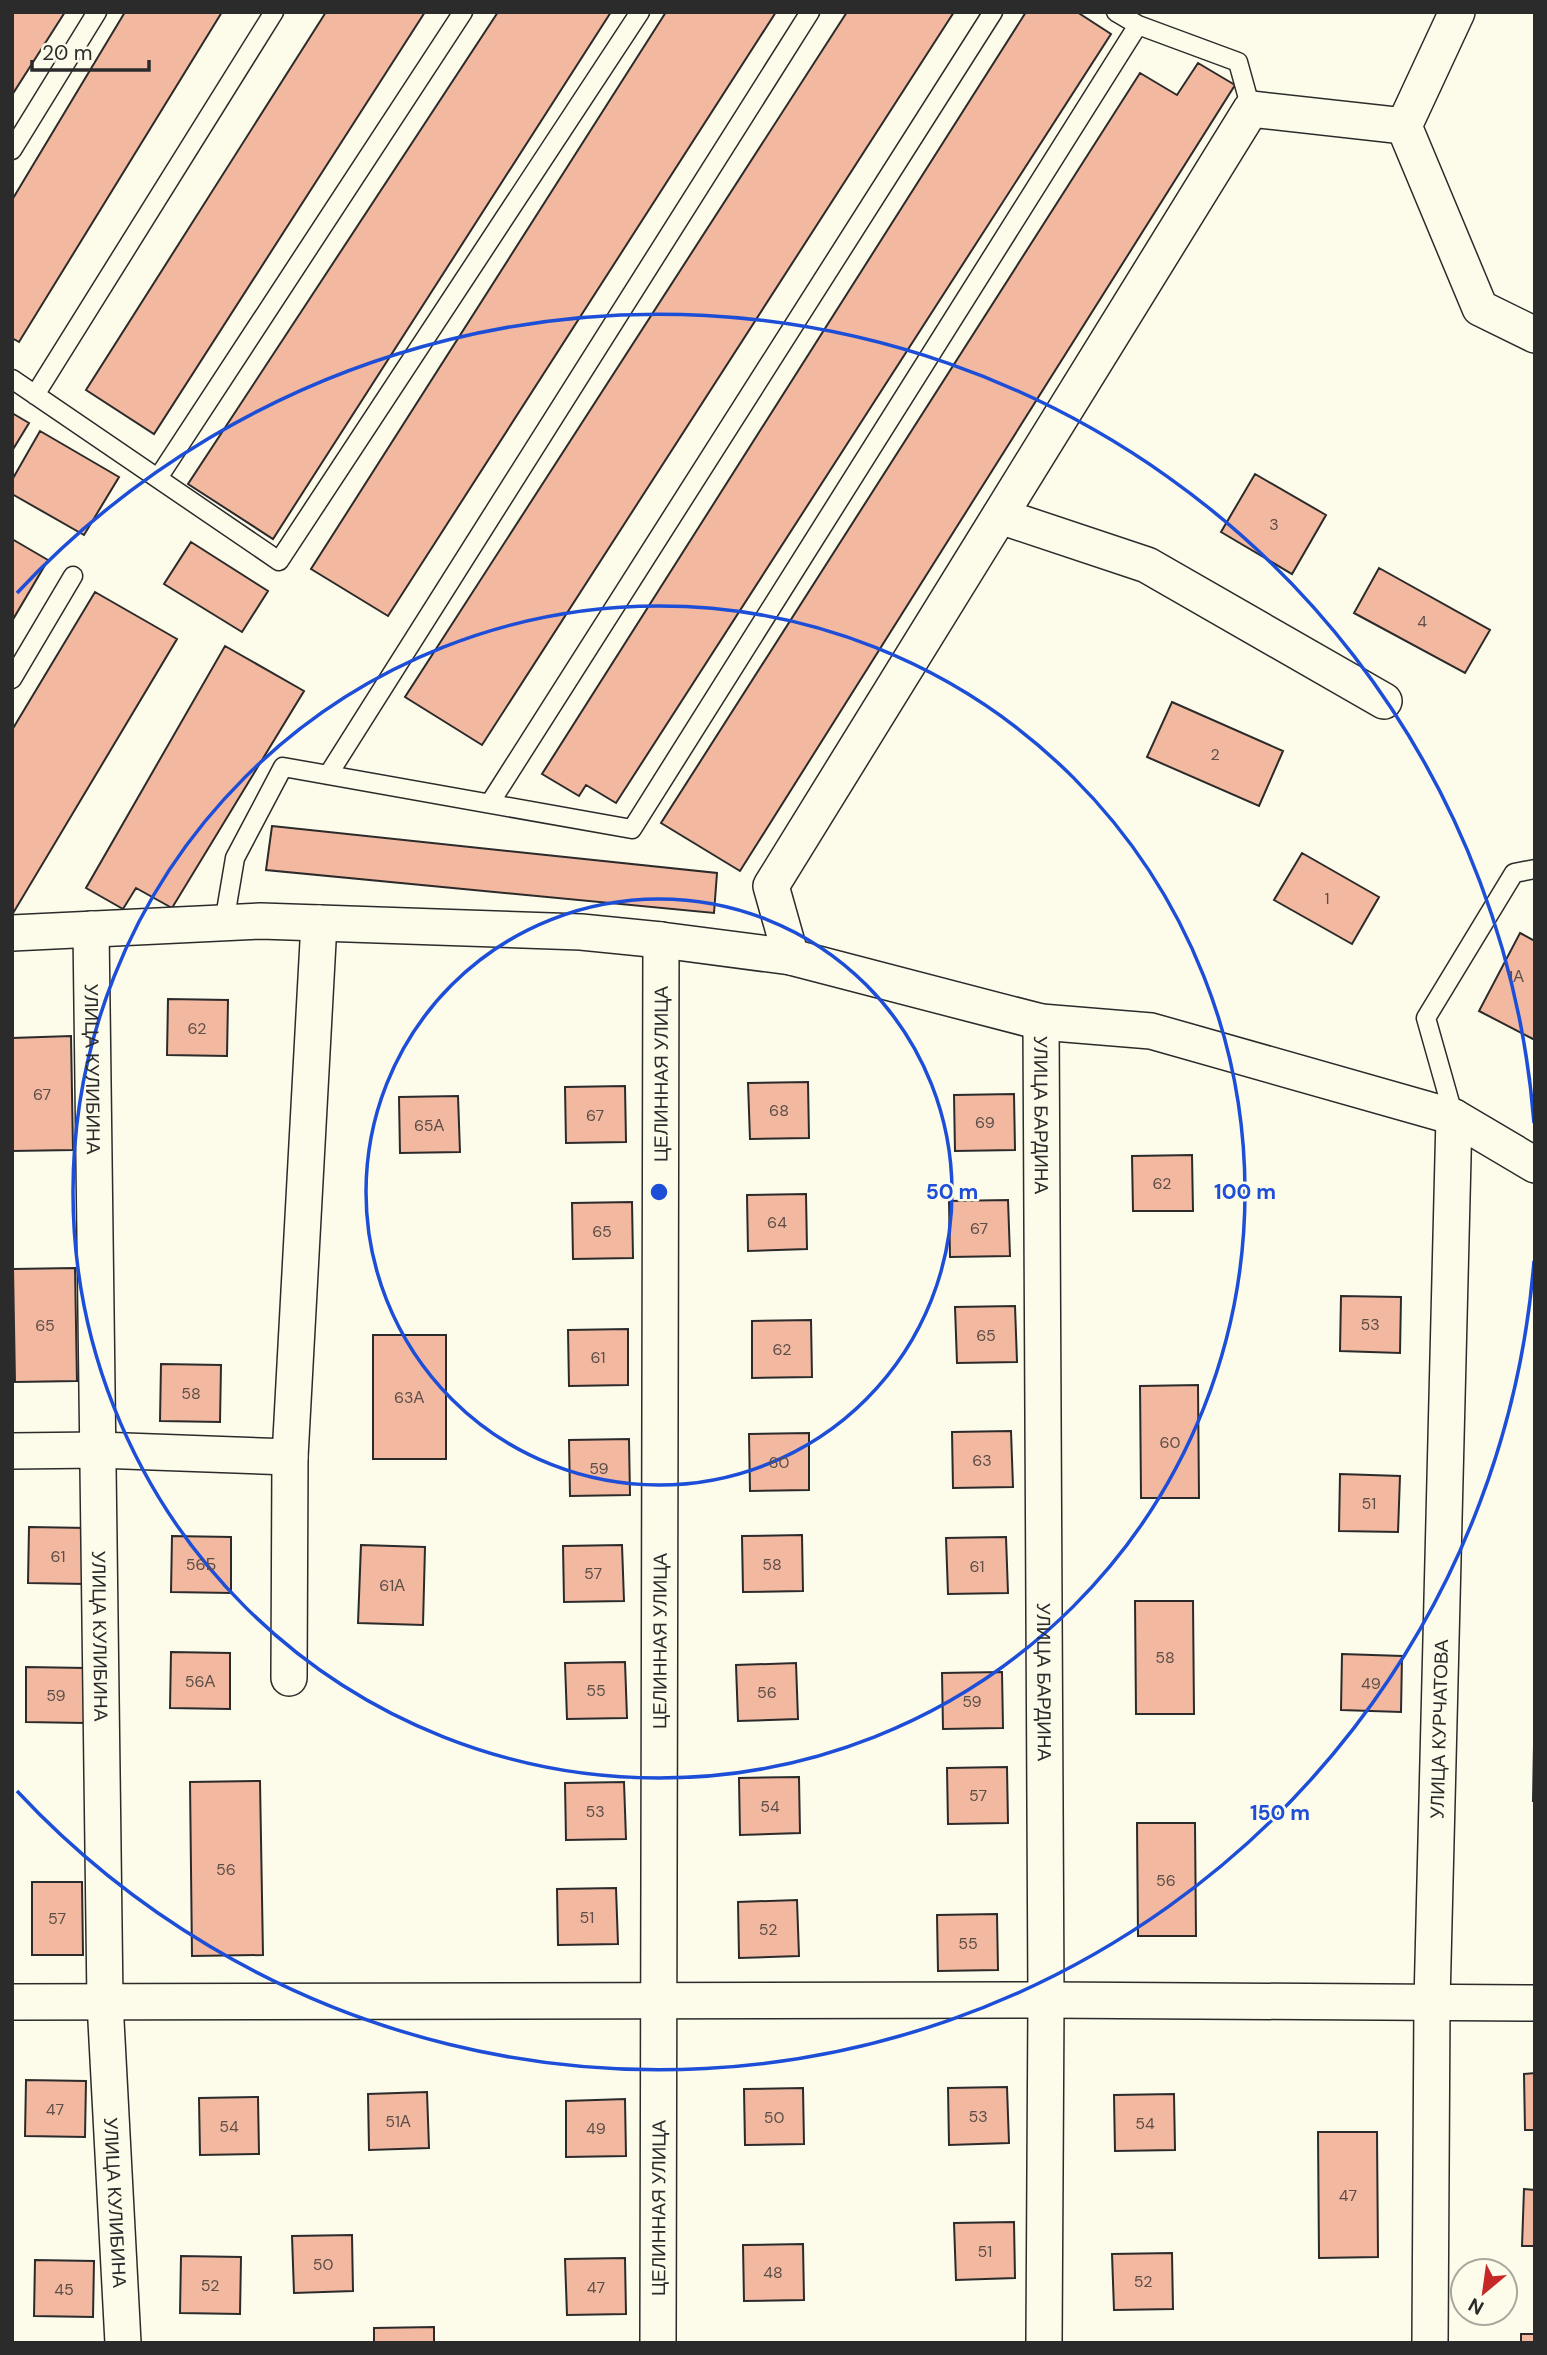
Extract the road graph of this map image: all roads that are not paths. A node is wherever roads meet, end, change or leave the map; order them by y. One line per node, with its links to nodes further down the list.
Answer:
1 (97, 12): 12 (lane)
2 (274, 12): 15 (lane)
3 (463, 12): 16 (lane)
4 (640, 12): 16 (lane)
5 (810, 12): 21 (lane)
6 (993, 12): 22 (lane)
7 (1116, 12): 9 (lane)
8 (1457, 12): 11 (street)
9 (1138, 25): 10 (lane); 22 (lane)
10 (1251, 109): 11 (street); 17 (street)
11 (1404, 126): 13 (street)
12 (12, 149)
13 (1535, 335)
14 (12, 379): 15 (lane)
15 (35, 395): 16 (lane)
16 (158, 478)
17 (1000, 516): 20 (street); 29 (street)
18 (73, 576): 19 (lane)
19 (12, 679)
20 (1384, 701)
21 (328, 775): 22 (lane); 24 (lane)
22 (490, 803)
23 (1535, 869): 31 (lane)
24 (224, 923): 25 (street); 26 (street)
25 (319, 923): 28 (street); 35 (street)
26 (91, 929): 27 (street); 33 (street, УЛИЦА КУЛИБИНА)
27 (12, 933)
28 (662, 940): 29 (street); 38 (street, ЦЕЛИННАЯ УЛИЦА)
29 (791, 957): 30 (street)
30 (1041, 1022): 31 (street); 37 (street, УЛИЦА БАРДИНА)
31 (1454, 1117): 32 (street); 41 (street, УЛИЦА КУРЧАТОВА)
32 (1535, 1165)
33 (99, 1450): 34 (street); 35 (street); 40 (street, УЛИЦА КУЛИБИНА)
34 (12, 1451)
35 (290, 1457): 36 (street)
36 (289, 1678)
37 (1046, 2000): 38 (street); 41 (street); 45 (street, УЛИЦА БАРДИНА)
38 (660, 2001): 40 (street); 44 (street, ЦЕЛИННАЯ УЛИЦА)
39 (12, 2002): 40 (street)
40 (105, 2002): 43 (street, УЛИЦА КУЛИБИНА)
41 (1433, 2002): 42 (street); 46 (street, УЛИЦА КУРЧАТОВА)
42 (1535, 2003)
43 (123, 2343)
44 (658, 2343)
45 (1044, 2343)
46 (1430, 2343)

